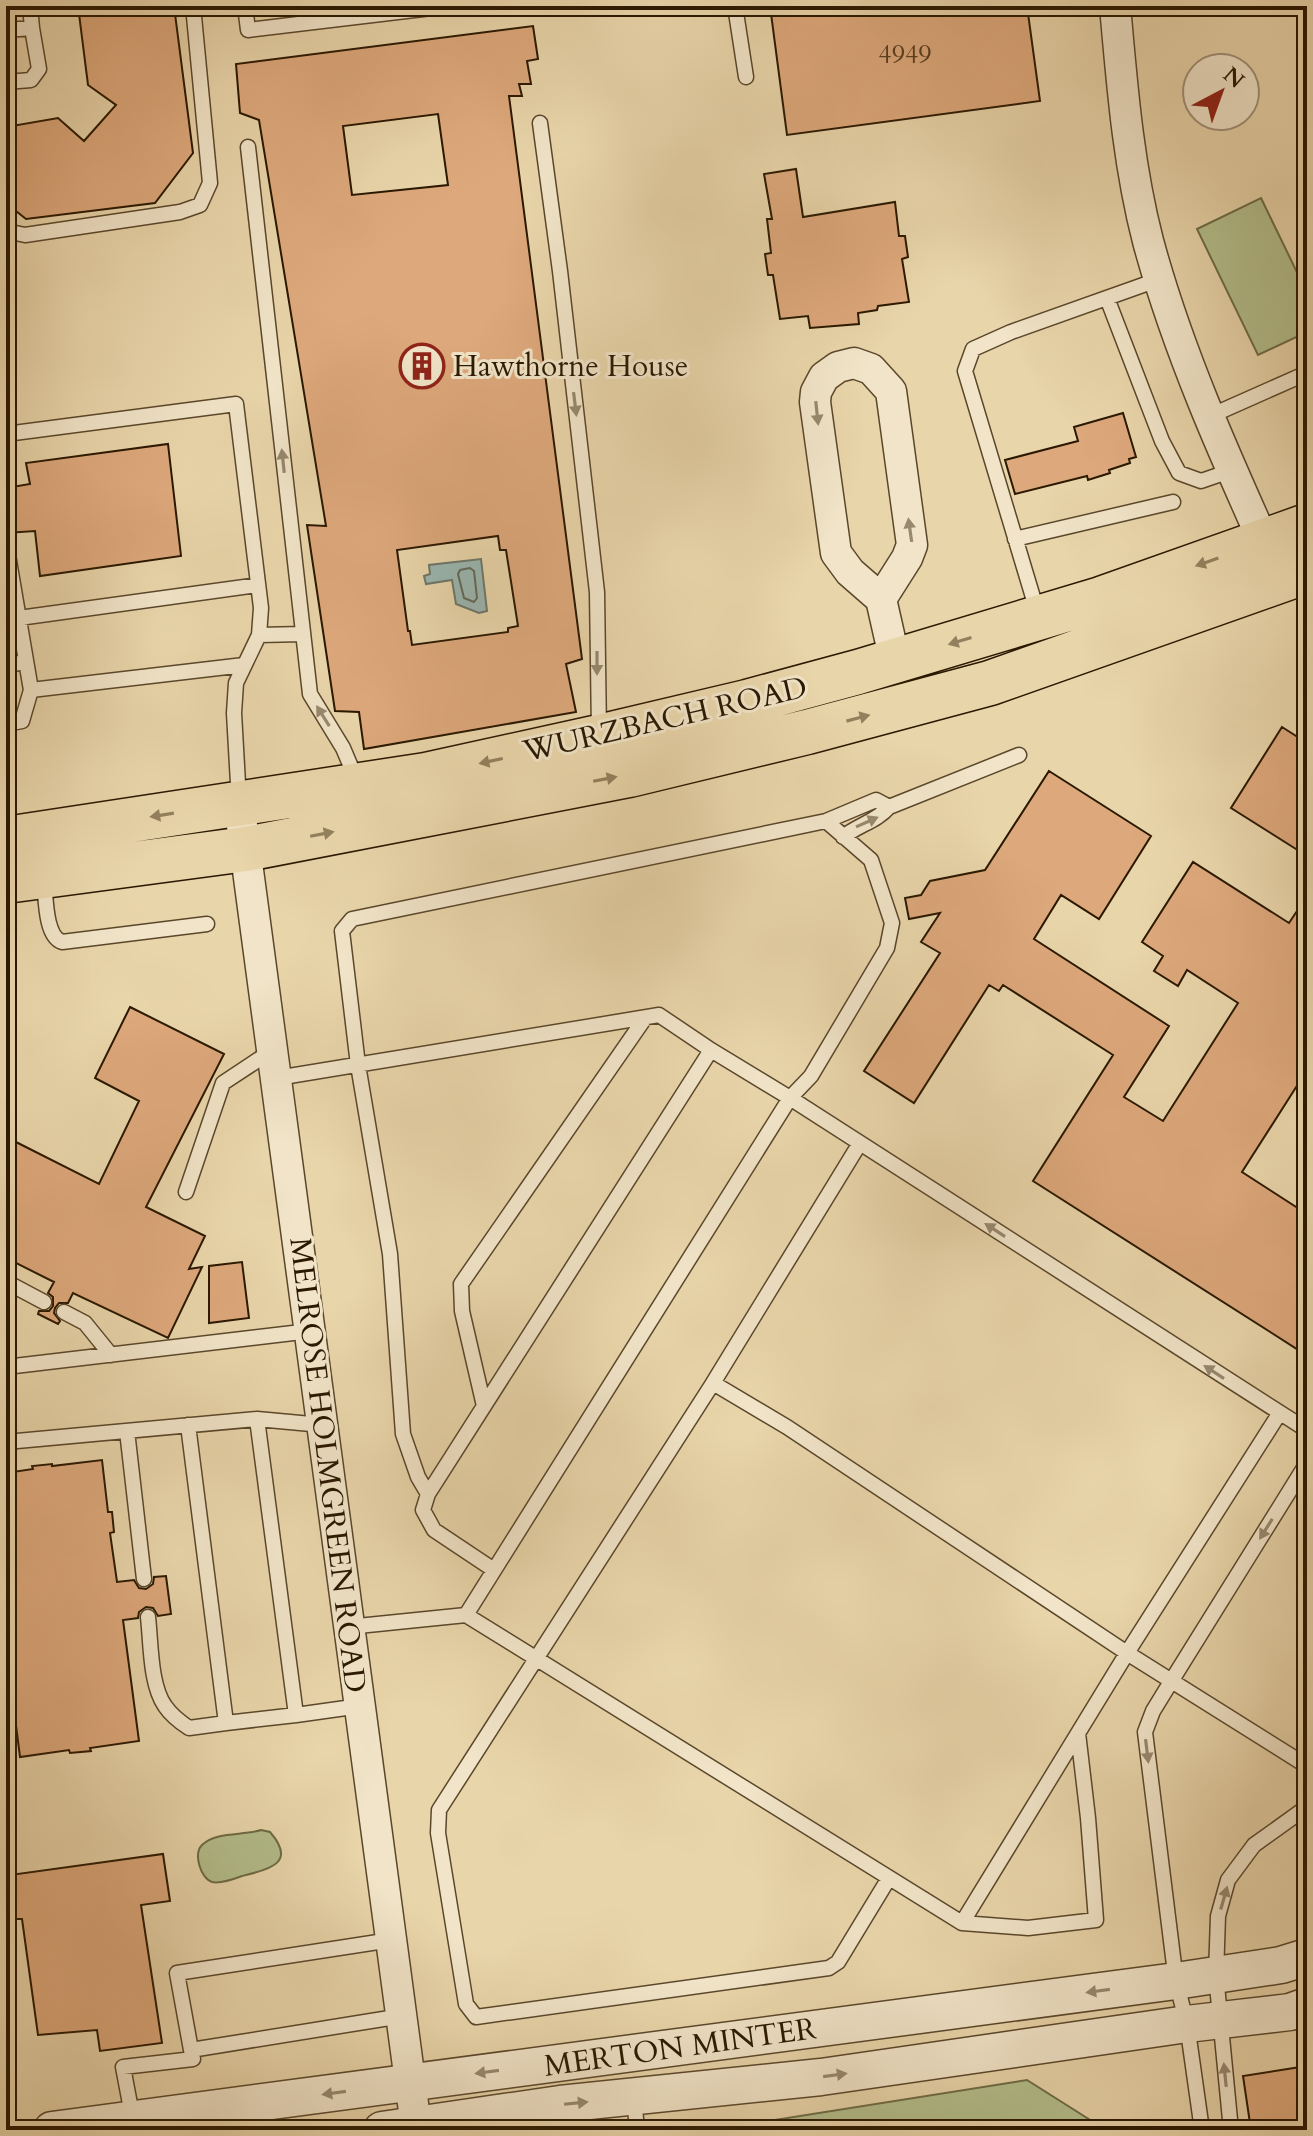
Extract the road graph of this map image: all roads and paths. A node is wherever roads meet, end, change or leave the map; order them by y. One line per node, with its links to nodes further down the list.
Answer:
1 (30, 6): 8 (lane)
2 (193, 6): 14 (lane)
3 (245, 6): 7 (lane)
4 (448, 6): 7 (lane)
5 (735, 6): 10 (lane)
6 (1115, 6): 15 (street)
7 (383, 10)
8 (32, 28): 9 (lane); 11 (lane)
9 (6, 30)
10 (746, 77)
11 (6, 82)
12 (540, 123): 39 (lane, one-way to 39)
13 (248, 147): 31 (lane, one-way to 13)
14 (6, 231)
15 (1160, 279): 16 (lane); 18 (street)
16 (1107, 298): 20 (lane); 23 (lane)
17 (1307, 373): 18 (lane)
18 (1210, 416): 20 (street)
19 (6, 434): 27 (lane)
20 (1233, 470): 24 (street)
21 (1173, 502): 23 (lane)
22 (1307, 526): 24 (main road, WURZBACH ROAD)
23 (1015, 539): 30 (lane)
24 (1263, 542): 26 (street); 30 (main road, WURZBACH ROAD, one-way to 30)
25 (6, 543): 29 (lane)
26 (1294, 576): 47 (main road, WURZBACH ROAD, one-way to 26)
27 (258, 585): 29 (lane); 32 (lane)
28 (881, 599): 28 (street, one-way to 28); 33 (street)
29 (19, 618): 34 (lane)
30 (1039, 618): 33 (main road, WURZBACH ROAD, one-way to 33)
31 (303, 634): 32 (lane); 41 (lane, one-way to 31)
32 (259, 635): 36 (lane)
33 (895, 661): 39 (main road, WURZBACH ROAD)
34 (26, 662): 35 (lane); 37 (lane)
35 (6, 665)
36 (244, 665): 37 (lane); 42 (lane)
37 (31, 690): 38 (lane)
38 (6, 724)
39 (599, 737): 41 (main road, WURZBACH ROAD, one-way to 41)
40 (1019, 755): 43 (lane)
41 (359, 785): 42 (main road, WURZBACH ROAD)
42 (239, 803): 46 (main road, WURZBACH ROAD, one-way to 46); 47 (street, MELROSE HOLMGREEN ROAD)
43 (889, 807): 44 (lane); 45 (lane, one-way to 43)
44 (826, 821): 45 (lane); 52 (lane)
45 (843, 837): 53 (lane)
46 (14, 849): 47 (main road, WURZBACH ROAD); 48 (lane)
47 (246, 849): 51 (street, MELROSE HOLMGREEN ROAD)
48 (207, 924)
49 (645, 1018): 50 (lane); 52 (lane); 63 (lane)
50 (711, 1050): 53 (lane); 63 (lane)
51 (275, 1064): 52 (lane); 55 (lane); 59 (street, MELROSE HOLMGREEN ROAD)
52 (358, 1065): 72 (lane)
53 (790, 1098): 54 (lane); 73 (lane)
54 (860, 1143): 62 (lane); 64 (lane, one-way to 54)
55 (186, 1192)
56 (6, 1285): 57 (lane)
57 (44, 1302)
58 (64, 1312): 60 (lane)
59 (310, 1331): 60 (lane); 67 (street, MELROSE HOLMGREEN ROAD)
60 (111, 1355): 61 (lane)
61 (6, 1367)
62 (713, 1383): 78 (lane); 79 (lane)
63 (484, 1406): 72 (lane)
64 (1279, 1414): 68 (lane); 78 (lane)
65 (257, 1419): 66 (lane); 67 (lane); 82 (lane)
66 (188, 1425): 69 (lane); 83 (lane)
67 (322, 1425): 77 (street, MELROSE HOLMGREEN ROAD)
68 (1307, 1430)
69 (127, 1431): 70 (lane); 74 (lane)
70 (6, 1442)
71 (1307, 1463): 80 (lane, one-way to 80)
72 (428, 1494): 73 (lane)
73 (494, 1570): 75 (lane)
74 (144, 1579)
75 (466, 1615): 77 (lane); 79 (lane)
76 (148, 1617): 83 (lane)
77 (348, 1627): 81 (street, MELROSE HOLMGREEN ROAD)
78 (1127, 1653): 80 (lane); 84 (lane)
79 (537, 1659): 87 (lane); 87 (lane)
80 (1172, 1680): 85 (lane); 92 (lane, one-way to 92)
81 (360, 1706): 82 (lane); 89 (street, MELROSE HOLMGREEN ROAD)
82 (296, 1715): 83 (lane)
83 (226, 1723)
84 (1078, 1733): 88 (lane); 88 (lane)
85 (1307, 1766)
86 (1307, 1807): 91 (lane, one-way to 86)
87 (889, 1878): 88 (lane)
88 (962, 1923)
89 (391, 1940): 94 (street, MELROSE HOLMGREEN ROAD); 96 (lane)
90 (1307, 1957): 91 (street, MERTON MINTER)
91 (1216, 1975): 92 (street, MERTON MINTER); 95 (lane)
92 (1176, 1981): 95 (lane); 97 (street, MERTON MINTER, one-way to 97)
93 (1307, 2006): 95 (street, MERTON MINTER)
94 (402, 2016): 96 (lane); 97 (street, MELROSE HOLMGREEN ROAD)
95 (1203, 2022): 98 (street, MERTON MINTER, one-way to 95); 102 (lane); 103 (lane, one-way to 95)
96 (191, 2050): 99 (lane)
97 (411, 2083): 99 (street, MERTON MINTER, one-way to 99); 100 (street, MELROSE HOLMGREEN ROAD)
98 (636, 2113): 100 (street, MERTON MINTER, one-way to 98)
99 (133, 2120): 101 (street, MERTON MINTER)
100 (399, 2128)
101 (52, 2130)
102 (1202, 2130)
103 (1231, 2130)

